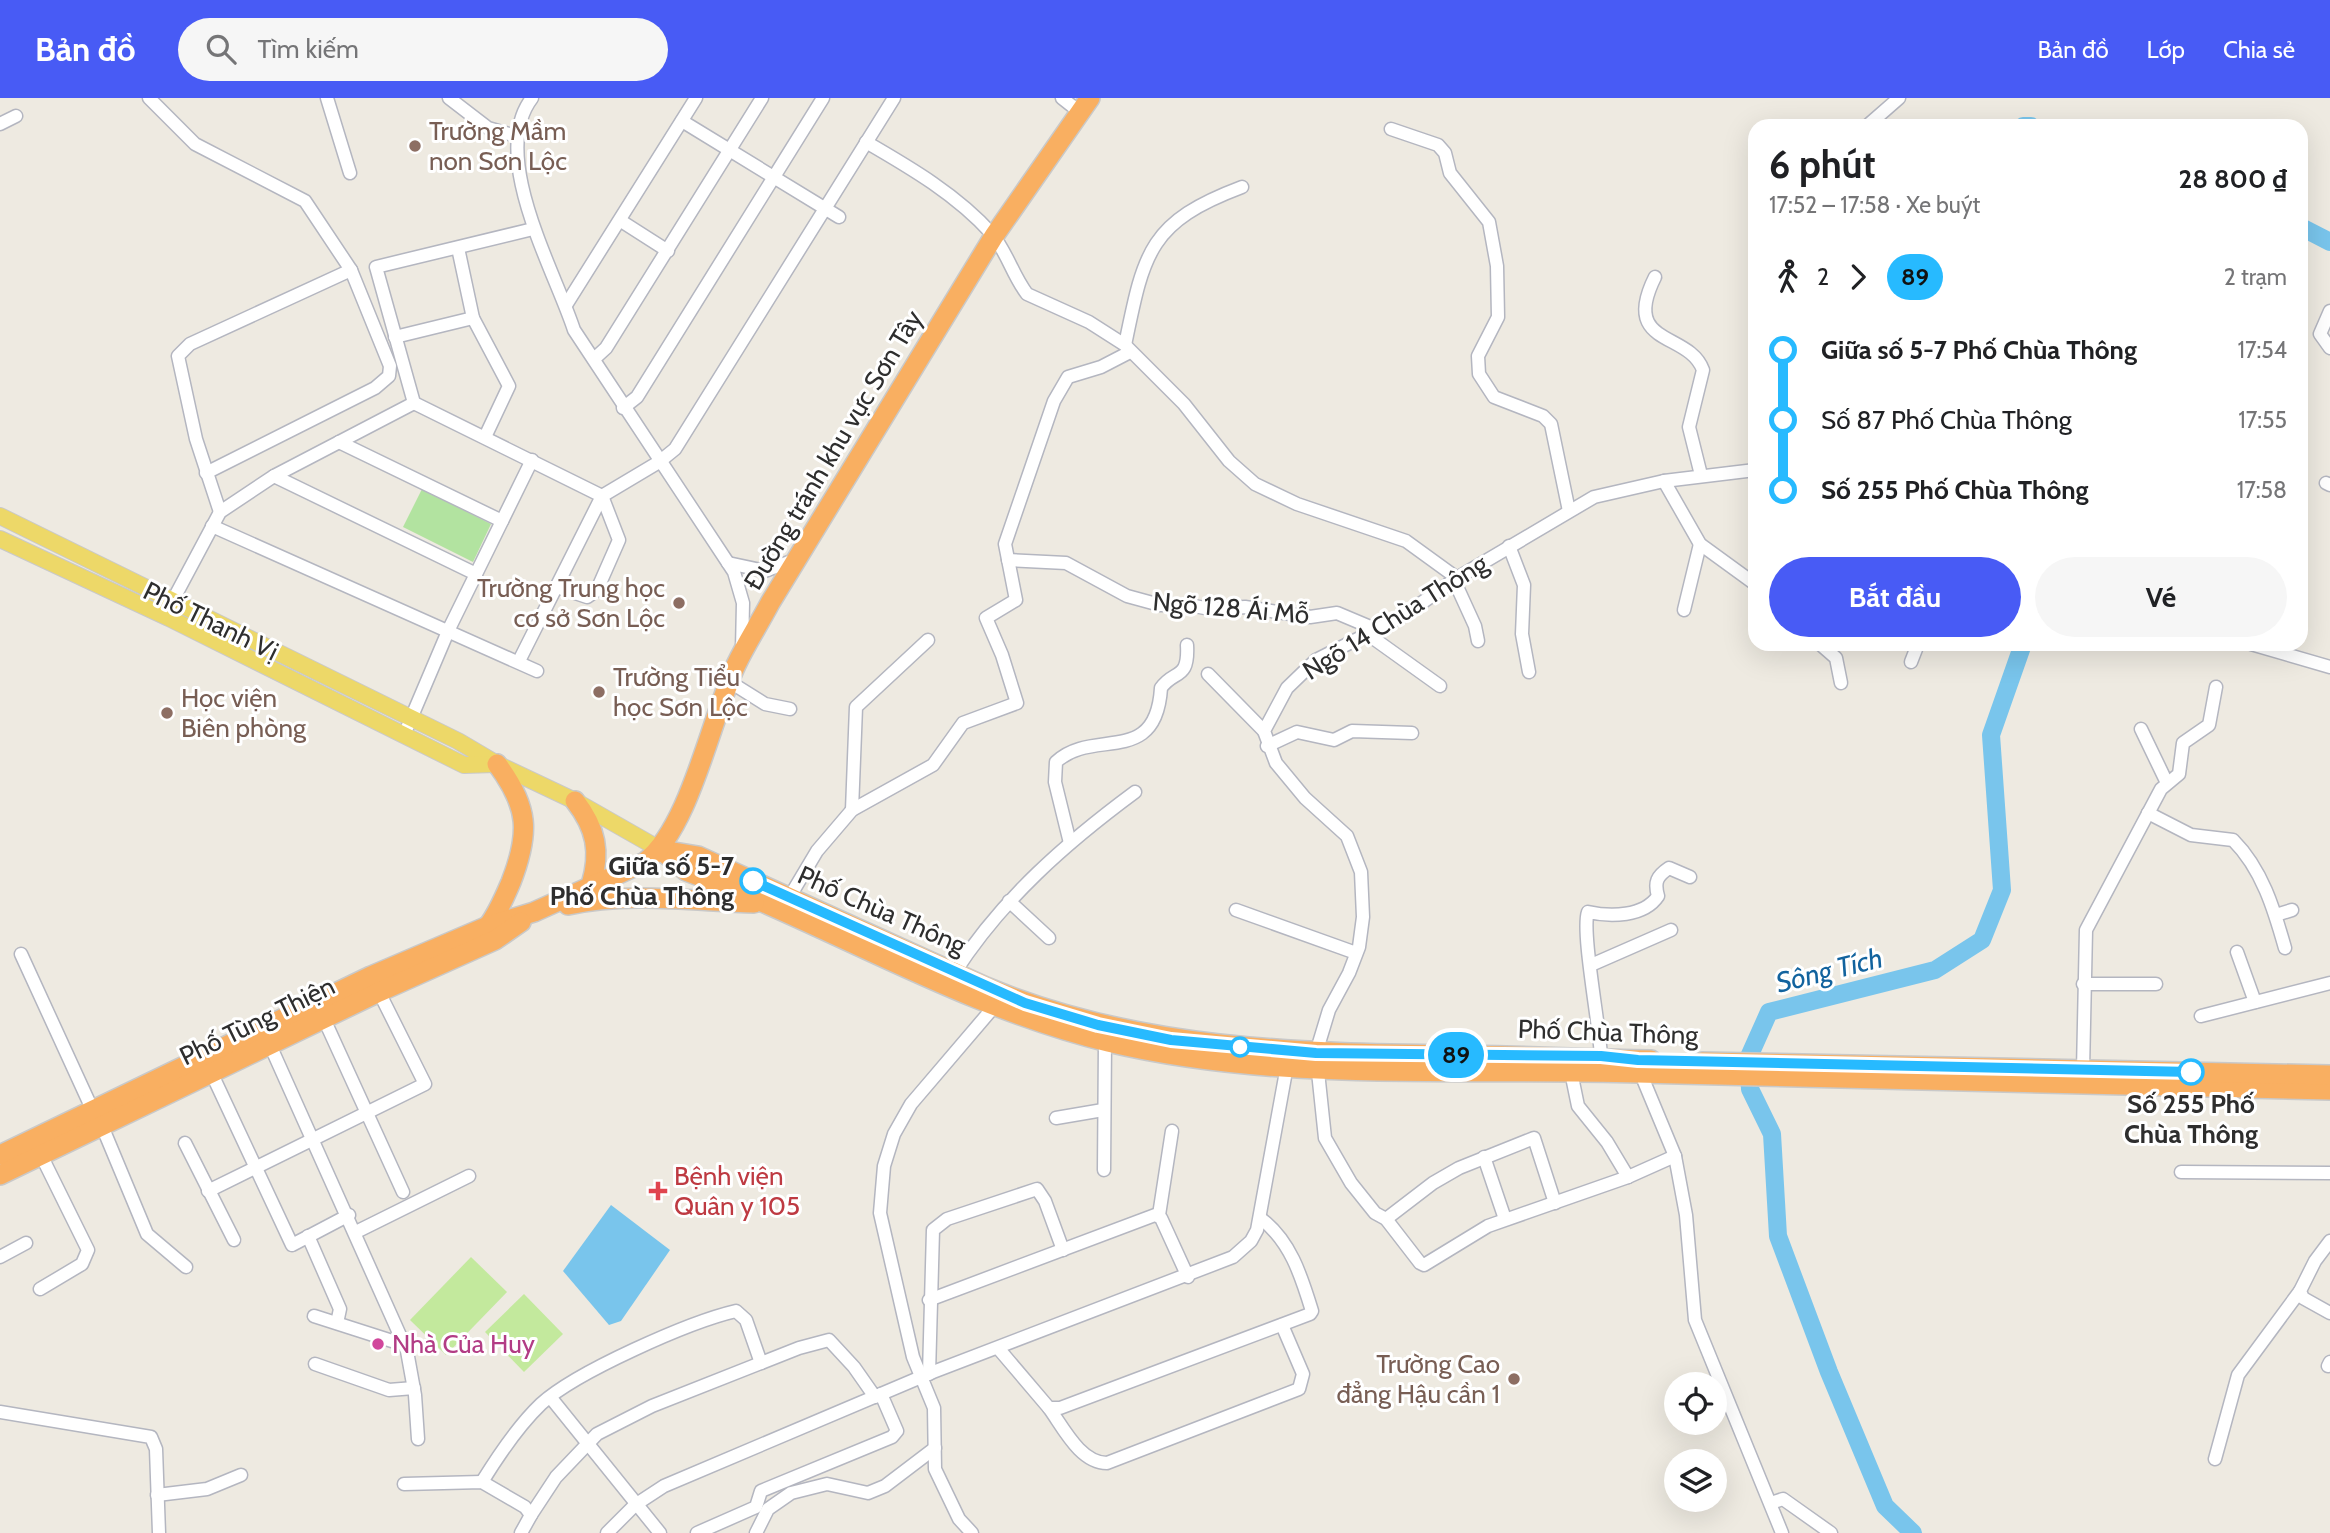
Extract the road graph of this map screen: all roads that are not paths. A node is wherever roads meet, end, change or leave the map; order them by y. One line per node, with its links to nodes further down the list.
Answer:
1 (149, 98): 30 (street)
2 (449, 98): 17 (street)
3 (532, 98): 17 (street)
4 (696, 98): 14 (street)
5 (762, 98): 19 (street)
6 (823, 98): 21 (street)
7 (894, 98): 18 (street)
8 (1062, 98): 11 (street)
9 (1899, 98): 13 (street)
10 (331, 99): 20 (street)
11 (1086, 106): 27 (highway, Đường tránh khu vực Sơn Tây)
12 (16, 116): 15 (street)
13 (1875, 119)
14 (682, 121): 19 (street); 25 (street)
15 (0, 124)
16 (1391, 129): 51 (street)
17 (516, 136): 26 (street)
18 (866, 142): 23 (street); 27 (street)
19 (729, 150): 21 (street); 29 (street)
20 (350, 173)
21 (773, 177): 23 (street); 40 (street)
22 (1242, 187): 36 (street)
23 (825, 209): 24 (street); 44 (street)
24 (839, 217)
25 (621, 221): 29 (street); 32 (street)
26 (533, 229): 28 (street); 32 (street)
27 (994, 236): 36 (street); 59 (highway, Đường tránh khu vực Sơn Tây)
28 (458, 248): 34 (street); 35 (street)
29 (668, 251): 38 (street)
30 (351, 270): 46 (street); 46 (street)
31 (1655, 277): 47 (street)
32 (566, 305): 38 (street)
33 (2330, 311): 37 (street)
34 (473, 318): 35 (street); 41 (street)
35 (396, 337): 39 (street)
36 (1128, 348): 60 (street); 63 (street)
37 (2330, 348)
38 (594, 359): 40 (street)
39 (414, 403): 41 (street); 42 (street)
40 (623, 408): 44 (street)
41 (485, 437): 43 (street)
42 (339, 442): 48 (street); 54 (street)
43 (532, 460): 50 (street); 54 (street)
44 (659, 463): 50 (street); 61 (street)
45 (1748, 471): 47 (street, Ngõ 14 Chùa Thông)
46 (206, 473): 52 (street)
47 (1701, 475): 49 (street, Ngõ 14 Chùa Thông)
48 (274, 476): 52 (street); 62 (street)
49 (1664, 481): 51 (street, Ngõ 14 Chùa Thông); 57 (street)
50 (602, 496): 65 (street); 65 (street)
51 (1569, 511): 58 (street, Ngõ 14 Chùa Thông)
52 (220, 512): 55 (street)
53 (0, 516): 66 (main road, Phố Thanh Vị)
54 (502, 521): 62 (street)
55 (212, 526): 66 (street); 68 (street)
56 (0, 539): 66 (main road, Phố Thanh Vị)
57 (1700, 544): 64 (street); 67 (street)
58 (1510, 546): 63 (street, Ngõ 14 Chùa Thông); 81 (street)
59 (797, 558): 61 (street); 76 (highway, Đường tránh khu vực Sơn Tây)
60 (1008, 560): 69 (street, Ngõ 128 Ái Mỗ); 98 (street)
61 (728, 563): 76 (street)
62 (476, 574): 68 (street)
63 (1455, 579): 69 (street, Ngõ 14 Chùa Thông); 71 (street)
64 (1748, 579)
65 (557, 587): 77 (street)
66 (170, 610): 88 (main road, Phố Thanh Vị); 92 (main road, Phố Thanh Vị)
67 (1684, 610)
68 (449, 629): 77 (street); 88 (street)
69 (1370, 631): 85 (street, Ngõ 128 Ái Mỗ); 90 (street, Ngõ 14 Chùa Thông)
70 (928, 640): 98 (street)
71 (1478, 641)
72 (1187, 645): 100 (street)
73 (1828, 651): 84 (street)
74 (1915, 651): 78 (street)
75 (2275, 651): 79 (street)
76 (741, 655): 83 (highway, Đường tránh khu vực Sơn Tây)
77 (519, 661): 80 (street)
78 (1911, 662)
79 (2330, 667)
80 (537, 671)
81 (1529, 672)
82 (1208, 674): 90 (street)
83 (730, 682): 87 (street); 101 (highway, Đường tránh khu vực Sơn Tây)
84 (1841, 682)
85 (1440, 686)
86 (2217, 687): 95 (street)
87 (790, 709)
88 (411, 719): 92 (street); 94 (main road, Phố Thanh Vị)
89 (2141, 729): 95 (street)
90 (1264, 731): 93 (street)
91 (1412, 733): 93 (street)
92 (404, 735): 94 (main road, Phố Thanh Vị)
93 (1267, 746): 116 (street)
94 (497, 764): 97 (main road, Phố Thanh Vị); 112 (highway)
95 (2168, 783): 99 (street)
96 (1135, 792): 100 (street)
97 (575, 801): 101 (main road, Phố Thanh Vị); 103 (highway)
98 (852, 810): 106 (street)
99 (2148, 813): 110 (street); 121 (street)
100 (1070, 843): 104 (street)
101 (660, 850): 103 (highway, Phố Tùng Thiện); 105 (highway, Phố Chùa Thông); 106 (highway, Phố Chùa Thông)
102 (1690, 877): 118 (street)
103 (591, 886): 109 (highway, Phố Tùng Thiện)
104 (1009, 901): 113 (street); 119 (street)
105 (769, 905): 106 (highway, Phố Chùa Thông); 109 (highway)
106 (796, 906): 119 (highway, Phố Chùa Thông); 124 (highway, Phố Chùa Thông)
107 (1236, 910): 116 (street)
108 (2292, 910): 110 (street)
109 (534, 912): 112 (highway, Phố Tùng Thiện)
110 (2276, 915): 114 (street)
111 (1671, 930): 118 (street)
112 (491, 933): 123 (highway, Phố Tùng Thiện); 143 (highway, Phố Tùng Thiện)
113 (1049, 938)
114 (2285, 948)
115 (2238, 952): 125 (street)
116 (1356, 953): 132 (street)
117 (22, 954): 143 (street)
118 (1591, 965): 131 (street)
119 (956, 972): 124 (highway, Phố Chùa Thông)
120 (2330, 983): 125 (street)
121 (2083, 984): 122 (street); 135 (street)
122 (2155, 984)
123 (380, 992): 127 (highway, Phố Tùng Thiện); 142 (street)
124 (999, 1000): 128 (highway, Phố Chùa Thông); 130 (highway, Phố Chùa Thông); 187 (street)
125 (2255, 1002): 126 (street)
126 (2201, 1016)
127 (324, 1019): 129 (highway, Phố Tùng Thiện); 142 (street)
128 (1105, 1041): 130 (highway, Phố Chùa Thông); 141 (street)
129 (270, 1045): 136 (highway, Phố Tùng Thiện); 146 (street)
130 (1169, 1047): 132 (highway, Phố Chùa Thông); 133 (highway, Phố Chùa Thông)
131 (1601, 1056): 132 (highway, Phố Chùa Thông); 134 (highway, Phố Chùa Thông)
132 (1316, 1060): 133 (highway, Phố Chùa Thông); 137 (highway, Phố Chùa Thông); 165 (street)
133 (1287, 1066): 164 (street)
134 (1638, 1066): 137 (highway, Phố Chùa Thông); 138 (highway, Phố Chùa Thông); 150 (street)
135 (2083, 1070): 138 (highway, Phố Chùa Thông); 139 (highway, Phố Chùa Thông)
136 (211, 1072): 143 (highway, Phố Tùng Thiện); 152 (street)
137 (1571, 1072): 158 (street)
138 (1864, 1073): 140 (highway, Phố Chùa Thông)
139 (2330, 1075)
140 (2330, 1090)
141 (1103, 1110): 144 (street); 153 (street)
142 (365, 1114): 146 (street); 160 (street)
143 (97, 1118): 148 (highway, Phố Tùng Thiện); 149 (highway, Phố Tùng Thiện); 174 (street)
144 (1056, 1118)
145 (1172, 1131): 163 (street)
146 (311, 1141): 152 (street); 162 (street)
147 (185, 1143): 159 (street)
148 (0, 1155)
149 (41, 1155): 156 (highway, Phố Tùng Thiện); 176 (street)
150 (1675, 1156): 158 (street); 201 (street)
151 (1485, 1157): 161 (street); 165 (street); 166 (street)
152 (254, 1169): 159 (street); 168 (street)
153 (1104, 1170)
154 (2181, 1171): 155 (street)
155 (2330, 1173)
156 (0, 1175)
157 (469, 1176): 167 (street)
158 (1628, 1177): 161 (street)
159 (208, 1191): 169 (street)
160 (403, 1192)
161 (1555, 1203): 166 (street)
162 (349, 1215): 167 (street); 168 (street)
163 (1159, 1215): 172 (street); 175 (street)
164 (1260, 1217): 175 (street); 182 (street)
165 (1386, 1219): 166 (street)
166 (1505, 1219)
167 (356, 1232): 183 (street)
168 (308, 1236): 181 (street)
169 (234, 1240)
170 (2330, 1241): 177 (street)
171 (26, 1243): 173 (street)
172 (1063, 1250): 178 (street); 178 (street)
173 (0, 1257)
174 (186, 1267)
175 (1188, 1277): 184 (street)
176 (40, 1290)
177 (2300, 1291): 179 (street); 196 (street)
178 (929, 1300): 187 (street)
179 (2330, 1313)
180 (314, 1316): 181 (street)
181 (337, 1324): 183 (street)
182 (1282, 1325): 191 (street); 191 (street)
183 (402, 1338): 188 (street)
184 (998, 1348): 187 (street); 191 (street)
185 (761, 1363): 189 (street); 190 (street); 194 (street)
186 (315, 1364): 188 (street)
187 (926, 1375): 189 (street); 195 (street)
188 (414, 1388): 193 (street)
189 (878, 1395): 202 (street); 209 (street)
190 (551, 1398): 194 (street); 198 (street)
191 (1049, 1408)
192 (0, 1412): 200 (street)
193 (418, 1439)
194 (587, 1444): 202 (street); 203 (street)
195 (935, 1448): 204 (street); 210 (street)
196 (2215, 1459)
197 (241, 1475): 200 (street)
198 (482, 1482): 199 (street); 203 (street)
199 (404, 1484)
200 (158, 1495): 205 (street)
201 (1771, 1503): 211 (street); 212 (street)
202 (635, 1504): 207 (street); 208 (street)
203 (531, 1515): 206 (street)
204 (965, 1530)
205 (159, 1533)
206 (521, 1533)
207 (607, 1533)
208 (660, 1533)
209 (696, 1533)
210 (756, 1533)
211 (1782, 1533)
212 (1831, 1533)

